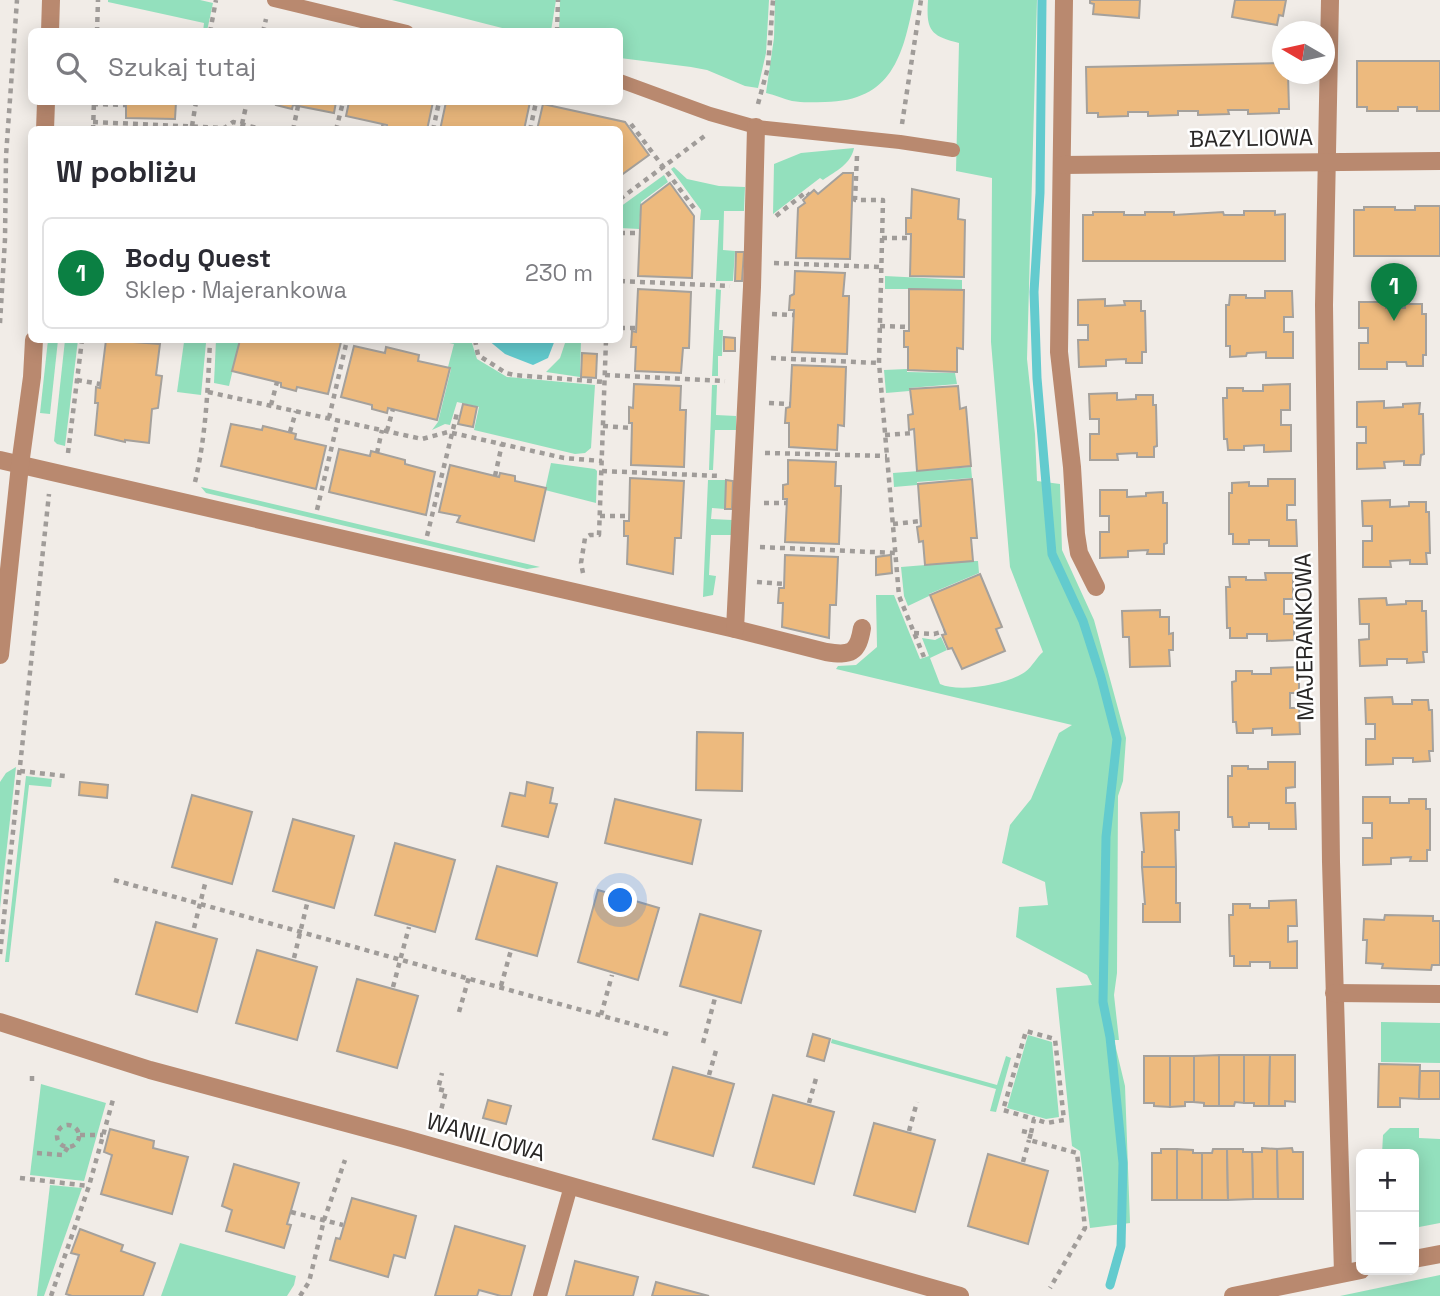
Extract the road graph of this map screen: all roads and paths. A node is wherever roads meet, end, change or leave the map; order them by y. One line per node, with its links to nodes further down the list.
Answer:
1 (17, 0): 60 (path)
2 (51, 0): 11 (street)
3 (98, 0): 12 (path)
4 (216, 0): 13 (path)
5 (274, 0): 14 (lane)
6 (558, 0): 15 (path)
7 (773, 0): 38 (path)
8 (921, 0): 40 (path)
9 (1064, 0): 44 (street)
10 (1330, 0): 43 (street, MAJERANKOWA)
11 (50, 28)
12 (97, 28)
13 (211, 28)
14 (390, 28)
15 (557, 28)
16 (623, 82): 25 (lane)
17 (46, 105): 29 (street)
18 (94, 105): 26 (path)
19 (196, 105): 31 (path)
20 (246, 105): 27 (path)
21 (342, 105): 35 (path)
22 (438, 105): 36 (path)
23 (535, 105): 37 (path)
24 (298, 106): 34 (path)
25 (710, 114): 38 (lane); 45 (path)
26 (93, 122): 30 (path); 31 (path)
27 (242, 124): 32 (path); 33 (path)
28 (631, 124): 45 (path)
29 (45, 126)
30 (93, 126)
31 (192, 126)
32 (227, 126)
33 (250, 126)
34 (294, 126)
35 (337, 126)
36 (434, 126)
37 (531, 126)
38 (754, 126): 39 (lane); 57 (street)
39 (857, 138): 40 (lane); 52 (path)
40 (900, 142): 41 (lane)
41 (953, 150)
42 (1440, 161): 43 (street, BAZYLIOWA)
43 (1326, 162): 44 (street, BAZYLIOWA); 145 (street, MAJERANKOWA)
44 (1062, 165): 121 (street)
45 (662, 166): 47 (path); 48 (path)
46 (809, 195): 49 (path)
47 (623, 197)
48 (694, 208)
49 (768, 218)
50 (623, 233): 51 (path)
51 (640, 233)
52 (881, 238): 53 (path); 55 (path)
53 (911, 238)
54 (766, 263): 55 (path)
55 (880, 267): 61 (path)
56 (623, 281): 57 (path)
57 (752, 287): 77 (street)
58 (764, 313): 59 (path)
59 (793, 315)
60 (0, 323)
61 (880, 326): 62 (path); 72 (path)
62 (909, 327)
63 (623, 328): 64 (path)
64 (636, 328)
65 (34, 343): 102 (street)
66 (82, 343): 74 (path)
67 (211, 343): 79 (path)
68 (346, 343): 86 (path)
69 (476, 343): 76 (path)
70 (606, 343): 73 (path)
71 (762, 358): 72 (path)
72 (879, 363): 94 (path)
73 (605, 375): 76 (path); 77 (path)
74 (77, 380): 78 (path); 97 (path)
75 (276, 382): 82 (path)
76 (604, 382): 88 (path)
77 (747, 382): 106 (street)
78 (100, 384)
79 (208, 392): 82 (path); 109 (path)
80 (761, 402): 81 (path)
81 (790, 404)
82 (271, 405): 84 (path)
83 (393, 410): 90 (path)
84 (296, 411): 86 (path); 91 (path)
85 (461, 414): 92 (path)
86 (329, 418): 87 (path)
87 (338, 420): 90 (path); 110 (path)
88 (603, 426): 89 (path); 101 (path)
89 (632, 428)
90 (384, 431): 92 (path); 98 (path)
91 (290, 432)
92 (452, 433): 95 (path); 115 (path)
93 (914, 433): 94 (path)
94 (885, 435): 99 (path)
95 (502, 444): 101 (path); 105 (path)
96 (759, 452): 99 (path)
97 (68, 453)
98 (377, 453)
99 (887, 456): 114 (path)
100 (0, 460): 102 (street)
101 (602, 461): 103 (path)
102 (20, 465): 104 (street); 126 (street)
103 (602, 471): 106 (path); 111 (path)
104 (51, 472): 109 (street); 128 (path)
105 (495, 476)
106 (742, 476): 123 (street)
107 (757, 502): 108 (path)
108 (787, 503)
109 (191, 504): 123 (street)
110 (317, 511)
111 (600, 516): 112 (path); 118 (path)
112 (629, 516)
113 (921, 521): 114 (path)
114 (893, 524): 117 (path)
115 (427, 537)
116 (755, 547): 117 (path)
117 (895, 553): 125 (path)
118 (583, 574)
119 (753, 582): 120 (path)
120 (784, 584)
121 (1096, 587)
122 (862, 628): 123 (street)
123 (735, 629)
124 (945, 631): 125 (path)
125 (914, 633): 127 (path)
126 (0, 654)
127 (924, 657)
128 (20, 771): 129 (path); 138 (path)
129 (65, 776)
130 (114, 880): 132 (path)
131 (206, 880): 132 (path)
132 (200, 903): 135 (path); 136 (path)
133 (307, 904): 136 (path)
134 (409, 927): 140 (path)
135 (194, 928)
136 (301, 931): 139 (path); 140 (path)
137 (511, 950): 143 (path)
138 (0, 954)
139 (294, 958)
140 (401, 958): 142 (path); 144 (path)
141 (612, 975): 149 (path)
142 (469, 977): 143 (path); 148 (path)
143 (501, 986): 149 (path)
144 (393, 987)
145 (1334, 993): 146 (street); 183 (street, MAJERANKOWA)
146 (1440, 994)
147 (715, 998): 152 (path)
148 (459, 1012)
149 (601, 1015): 151 (path)
150 (0, 1022): 176 (street, WANILIOWA)
151 (671, 1035)
152 (703, 1043)
153 (717, 1047): 156 (path)
154 (442, 1073): 162 (path)
155 (32, 1074): 158 (path)
156 (709, 1075)
157 (817, 1075): 160 (path)
158 (32, 1081)
159 (114, 1096): 168 (path)
160 (809, 1102)
161 (917, 1102): 164 (path)
162 (439, 1118)
163 (1034, 1119): 163 (path); 166 (path)
164 (909, 1131)
165 (1022, 1131): 166 (path)
166 (1031, 1133): 169 (path)
167 (80, 1135): 168 (path); 170 (path); 170 (path)
168 (103, 1135): 175 (path)
169 (1028, 1140): 173 (path); 184 (path)
170 (68, 1147): 171 (path)
171 (37, 1153)
172 (345, 1160): 178 (path)
173 (1023, 1162)
174 (20, 1178): 175 (path)
175 (89, 1186): 185 (path)
176 (570, 1186): 187 (lane); 188 (street, WANILIOWA)
177 (291, 1212): 178 (path)
178 (324, 1220): 179 (path); 186 (path)
179 (342, 1225)
180 (1440, 1254): 181 (street)
181 (1419, 1258)
182 (1356, 1271): 183 (street)
183 (1343, 1273): 189 (street)
184 (1050, 1288)
185 (51, 1296)
186 (300, 1296)
187 (540, 1296)
188 (960, 1296)
189 (1233, 1296)

